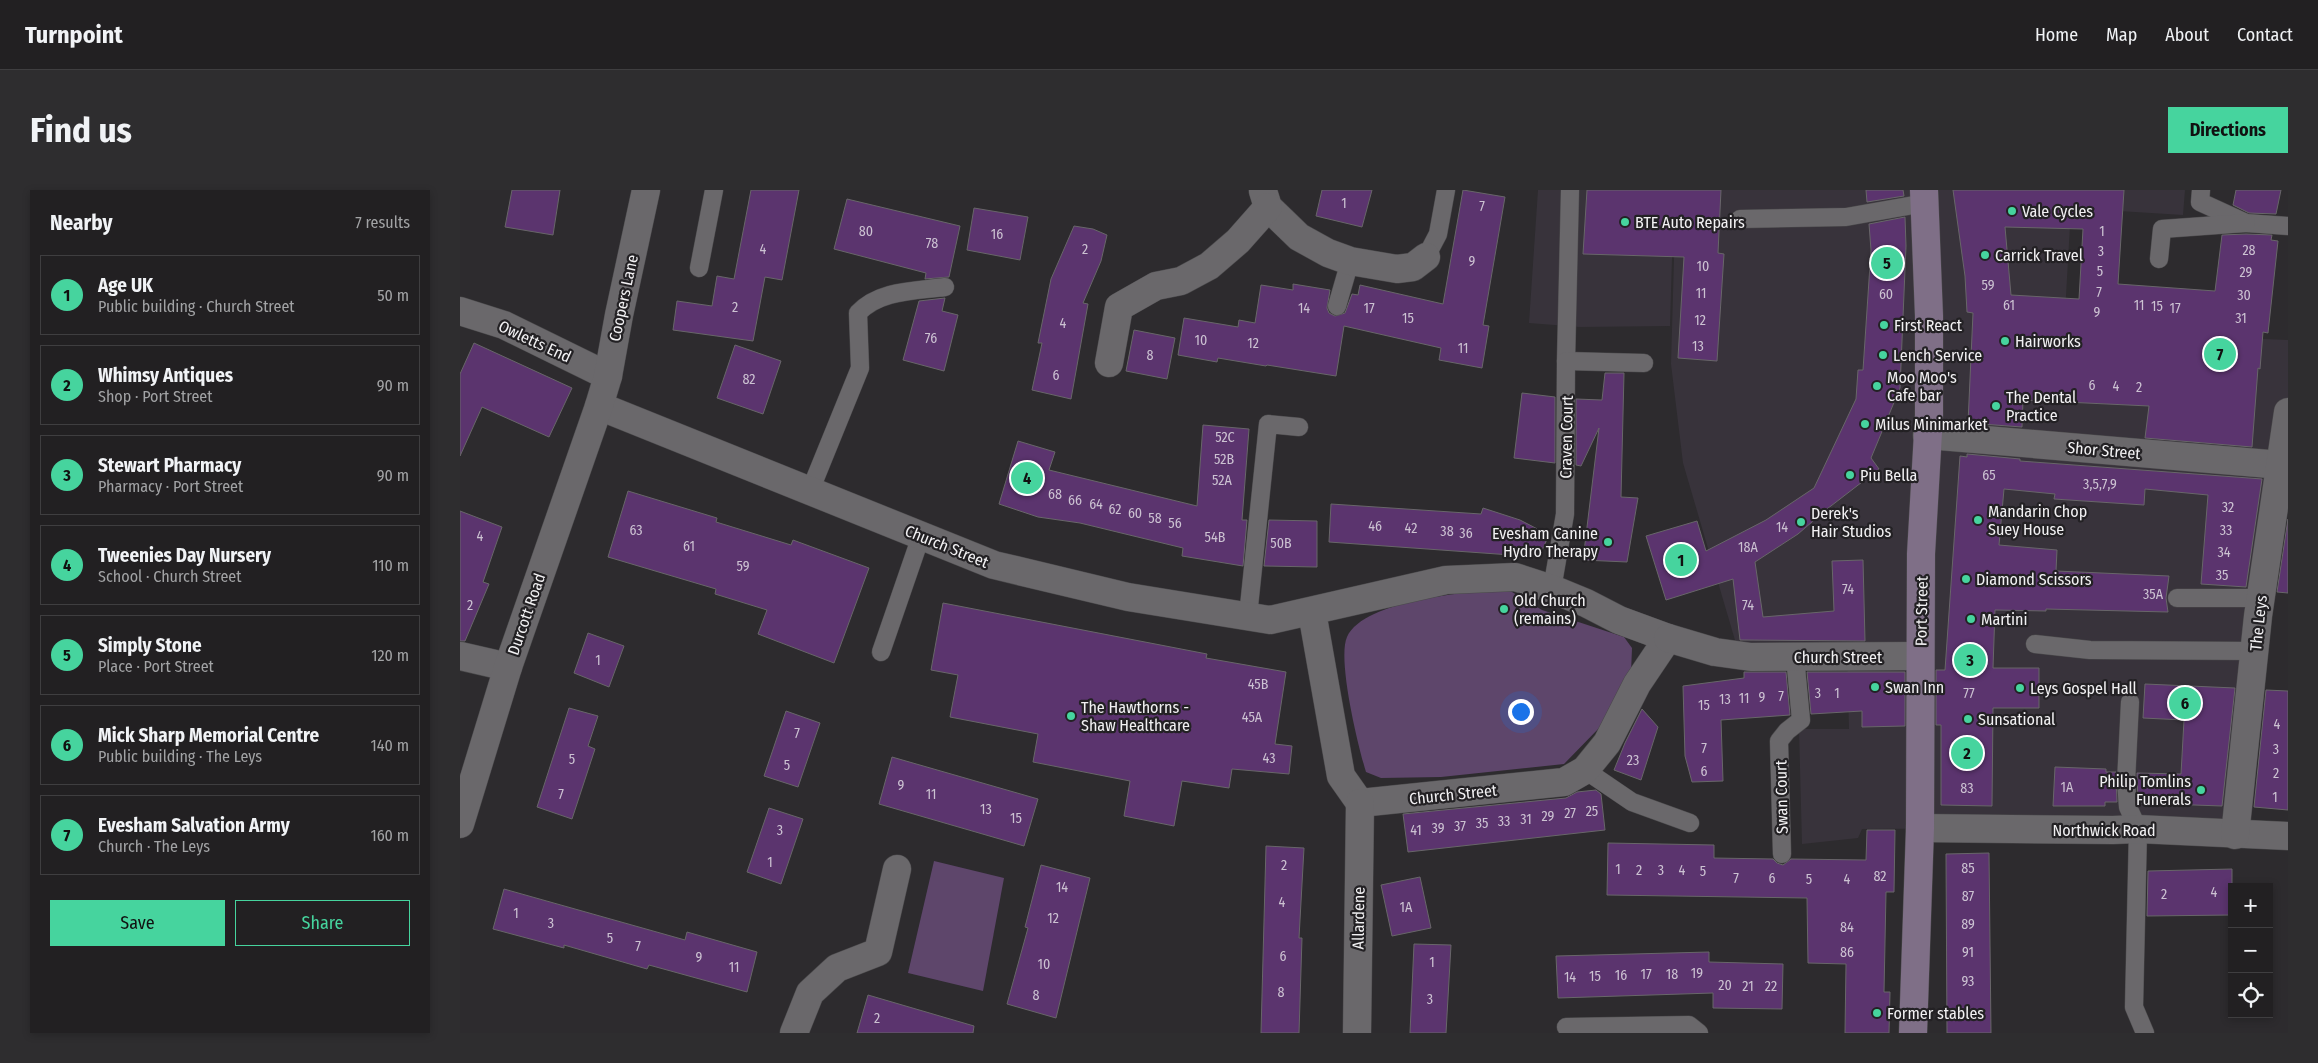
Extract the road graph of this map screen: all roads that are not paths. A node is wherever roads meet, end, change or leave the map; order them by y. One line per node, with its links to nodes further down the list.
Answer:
1 (646, 190): 21 (street, Coopers Lane)
2 (714, 190): 14 (lane)
3 (1446, 190): 11 (lane)
4 (1570, 190): 18 (lane, Craven Court)
5 (2202, 190): 9 (lane)
6 (1925, 196): 8 (lane); 25 (main road, Port Street)
7 (1265, 199): 13 (street); 19 (street)
8 (1740, 219)
9 (2246, 223): 10 (lane); 12 (lane)
10 (2288, 226)
11 (1426, 257): 13 (street)
12 (2159, 259)
13 (1350, 261): 16 (lane)
14 (699, 268)
15 (945, 287): 27 (lane)
16 (1337, 306)
17 (460, 311): 21 (street, Owletts End)
18 (1566, 361): 20 (lane); 29 (lane, Craven Court)
19 (1109, 363)
20 (1644, 363)
21 (608, 376): 22 (street, Coopers Lane)
22 (599, 406): 27 (street, Church Street); 41 (street, Durcott Road)
23 (2288, 412): 26 (street, The Leys)
24 (1300, 427): 33 (lane)
25 (1928, 434): 26 (street, Shor Street); 39 (main road, Port Street)
26 (2281, 465): 31 (street, The Leys)
27 (810, 491): 28 (street, Church Street)
28 (921, 536): 33 (street, Church Street); 37 (lane)
29 (1552, 589): 32 (street, Church Street); 34 (street, Church Street)
30 (2177, 598): 31 (lane)
31 (2261, 598): 36 (street, The Leys)
32 (1312, 612): 33 (street, Church Street); 44 (street)
33 (1248, 616)
34 (1668, 638): 40 (street, Church Street); 43 (street, Church Street)
35 (2035, 644): 36 (lane)
36 (2255, 651): 49 (street, The Leys)
37 (881, 652)
38 (460, 656): 41 (street)
39 (1920, 656): 40 (street, Church Street); 47 (main road, Port Street)
40 (1796, 657): 51 (lane, Swan Court)
41 (508, 667): 46 (street, Durcott Road)
42 (2130, 702): 48 (lane)
43 (1585, 770): 44 (street, Church Street); 45 (lane)
44 (1360, 803): 55 (street, Allardene)
45 (1690, 823)
46 (460, 824)
47 (1920, 828): 48 (street, Northwick Road); 57 (main road, Port Street)
48 (2138, 829): 49 (street, Northwick Road); 58 (lane)
49 (2235, 835): 50 (street, Northwick Road)
50 (2288, 836)
51 (1782, 854)
52 (897, 869): 54 (street)
53 (1566, 1027): 56 (lane)
54 (794, 1033)
55 (1357, 1033)
56 (1699, 1033)
57 (1913, 1033)
58 (2145, 1033)

